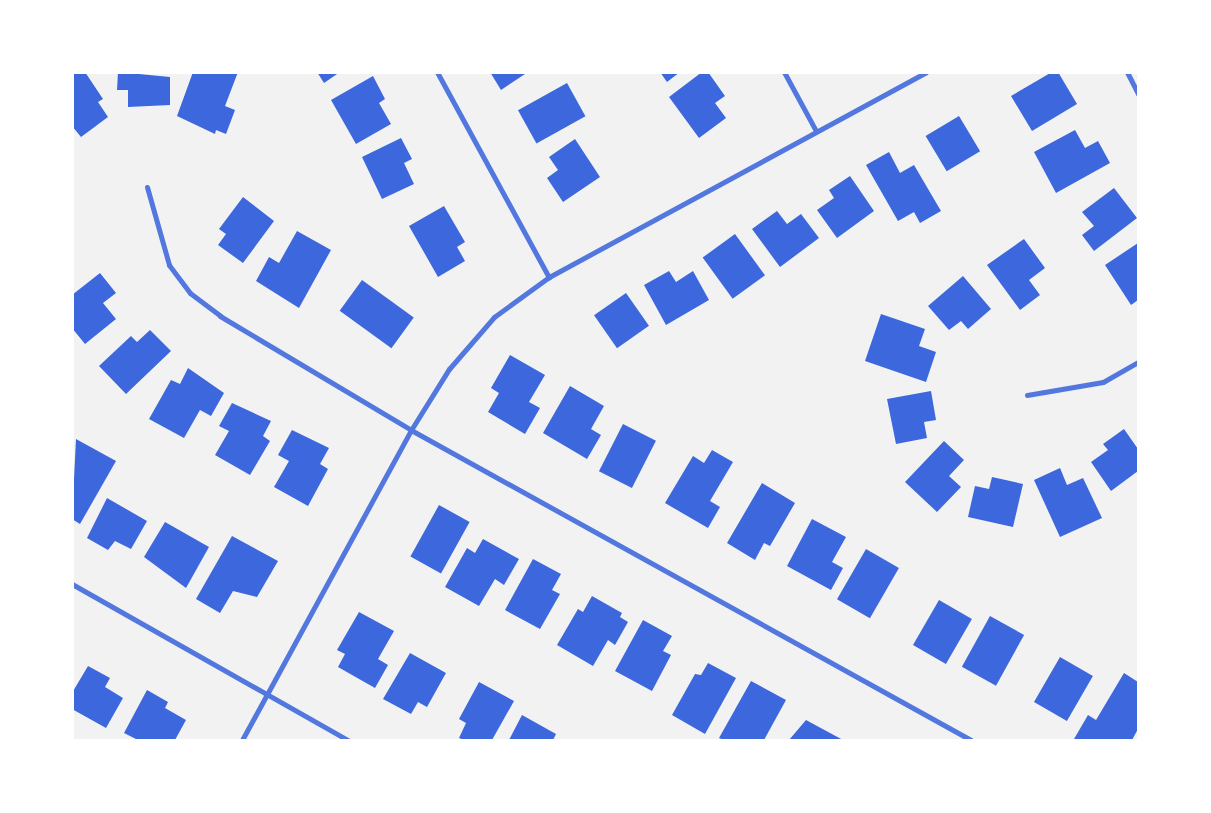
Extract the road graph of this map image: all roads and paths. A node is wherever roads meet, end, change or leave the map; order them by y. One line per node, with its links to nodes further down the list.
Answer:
1 (437, 72): 8 (street)
2 (784, 72): 6 (street)
3 (926, 72): 6 (street)
4 (1127, 72): 5 (street)
5 (1138, 94)
6 (816, 131): 8 (street)
7 (147, 187): 11 (street)
8 (548, 277): 11 (street)
9 (1138, 362): 10 (street)
10 (1027, 395)
11 (411, 430): 13 (street); 16 (street)
12 (72, 584): 13 (street)
13 (267, 696): 14 (street); 15 (street)
14 (242, 740)
15 (348, 740)
16 (971, 740)

